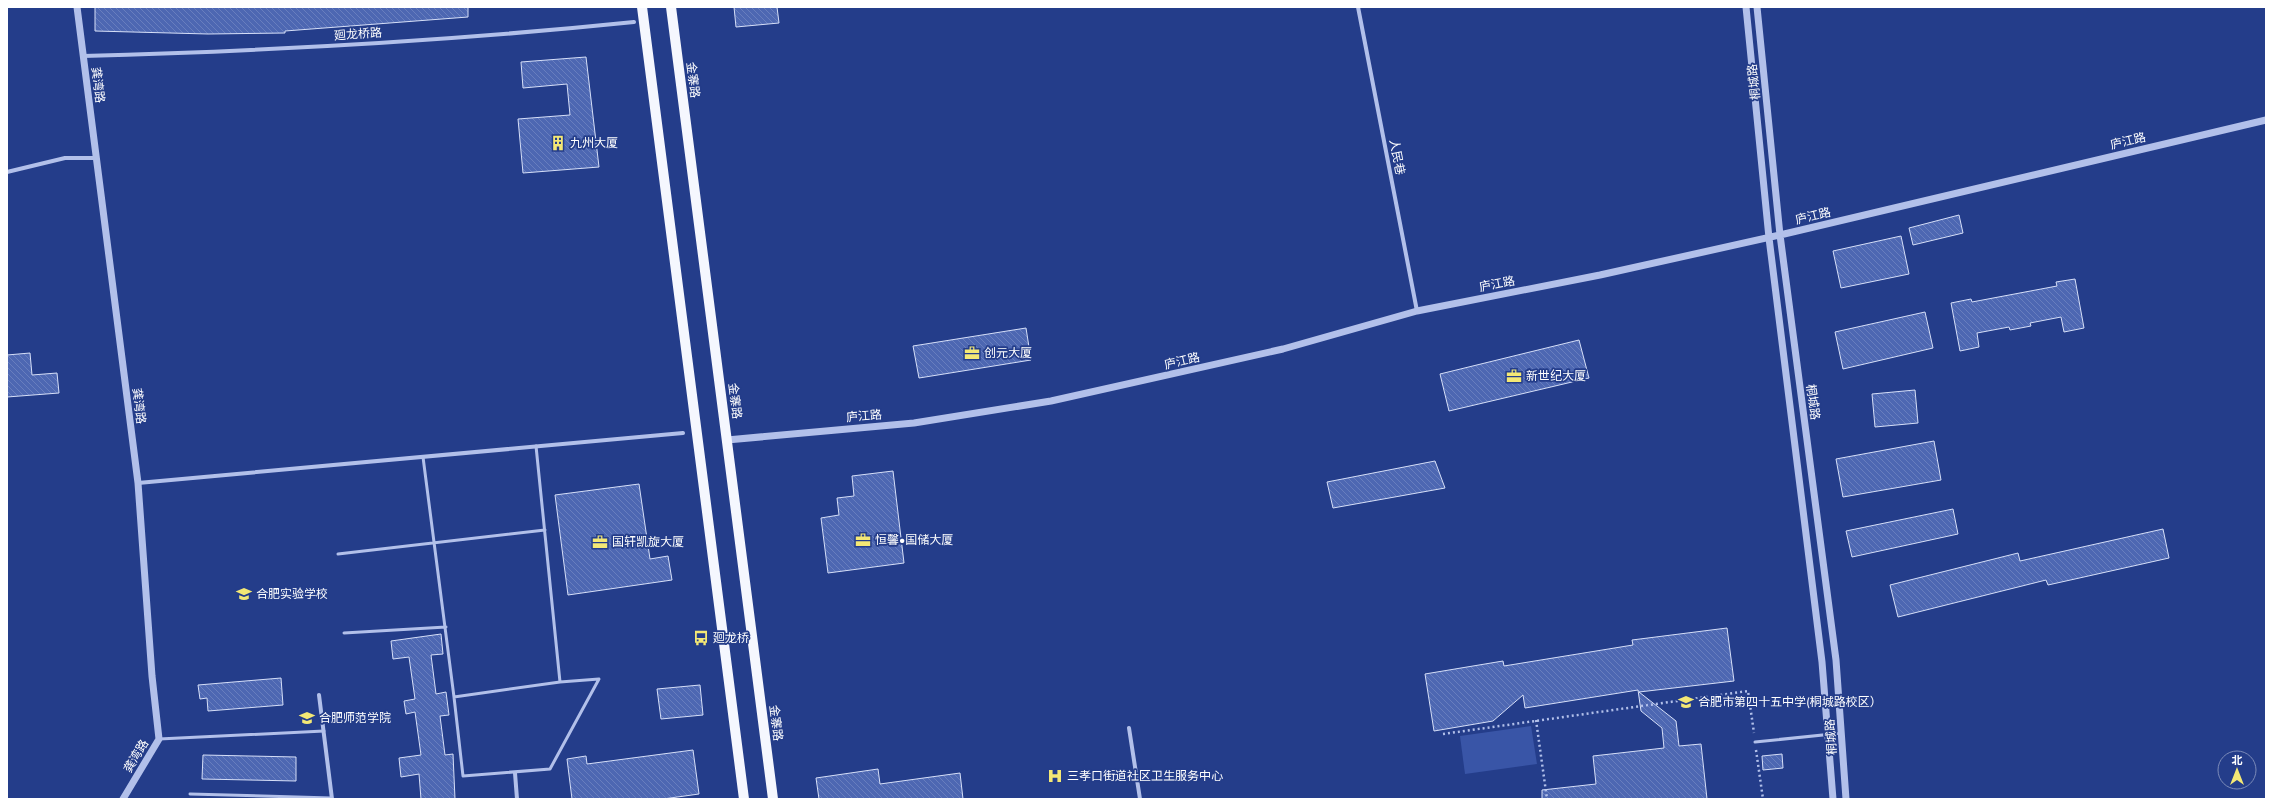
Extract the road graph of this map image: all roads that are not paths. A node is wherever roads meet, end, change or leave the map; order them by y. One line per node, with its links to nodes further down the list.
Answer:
1 (77, 7): 8 (street, 龚湾路)
2 (642, 7): 39 (main road)
3 (671, 7): 16 (main road, 金寨路)
4 (1358, 7): 14 (street, 人民巷)
5 (1746, 7): 13 (street, 桐城路)
6 (1757, 7): 12 (street, 桐城路)
7 (634, 22): 8 (street, 廻龙桥路)
8 (83, 56): 10 (street, 龚湾路)
9 (2266, 120): 12 (street, 庐江路)
10 (96, 158): 11 (street); 19 (street, 龚湾路)
11 (7, 172)
12 (1780, 235): 13 (street, 庐江路); 30 (street, 桐城路)
13 (1770, 238): 14 (street, 庐江路); 31 (street, 桐城路)
14 (1417, 311): 16 (street, 庐江路)
15 (683, 433): 17 (street)
16 (727, 440): 40 (main road, 金寨路)
17 (536, 446): 18 (street); 20 (lane)
18 (423, 457): 19 (street); 21 (lane)
19 (138, 483): 32 (street, 龚湾路)
20 (545, 530): 21 (lane); 25 (lane)
21 (435, 543): 22 (lane); 23 (lane)
22 (338, 554)
23 (446, 627): 24 (lane); 27 (lane)
24 (344, 633)
25 (560, 682): 27 (lane); 34 (lane)
26 (320, 695): 29 (street)
27 (454, 697): 34 (lane)
28 (1129, 728): 41 (street)
29 (324, 731): 32 (lane); 36 (street)
30 (1842, 733): 31 (lane); 43 (street, 桐城路)
31 (1828, 735): 33 (lane); 42 (street, 桐城路)
32 (159, 739): 37 (street, 龚湾路)
33 (1755, 742)
34 (515, 773): 38 (street)
35 (190, 794): 36 (lane)
36 (331, 798)
37 (123, 799)
38 (518, 799)
39 (744, 799)
40 (773, 799)
41 (1140, 799)
42 (1833, 799)
43 (1846, 799)

